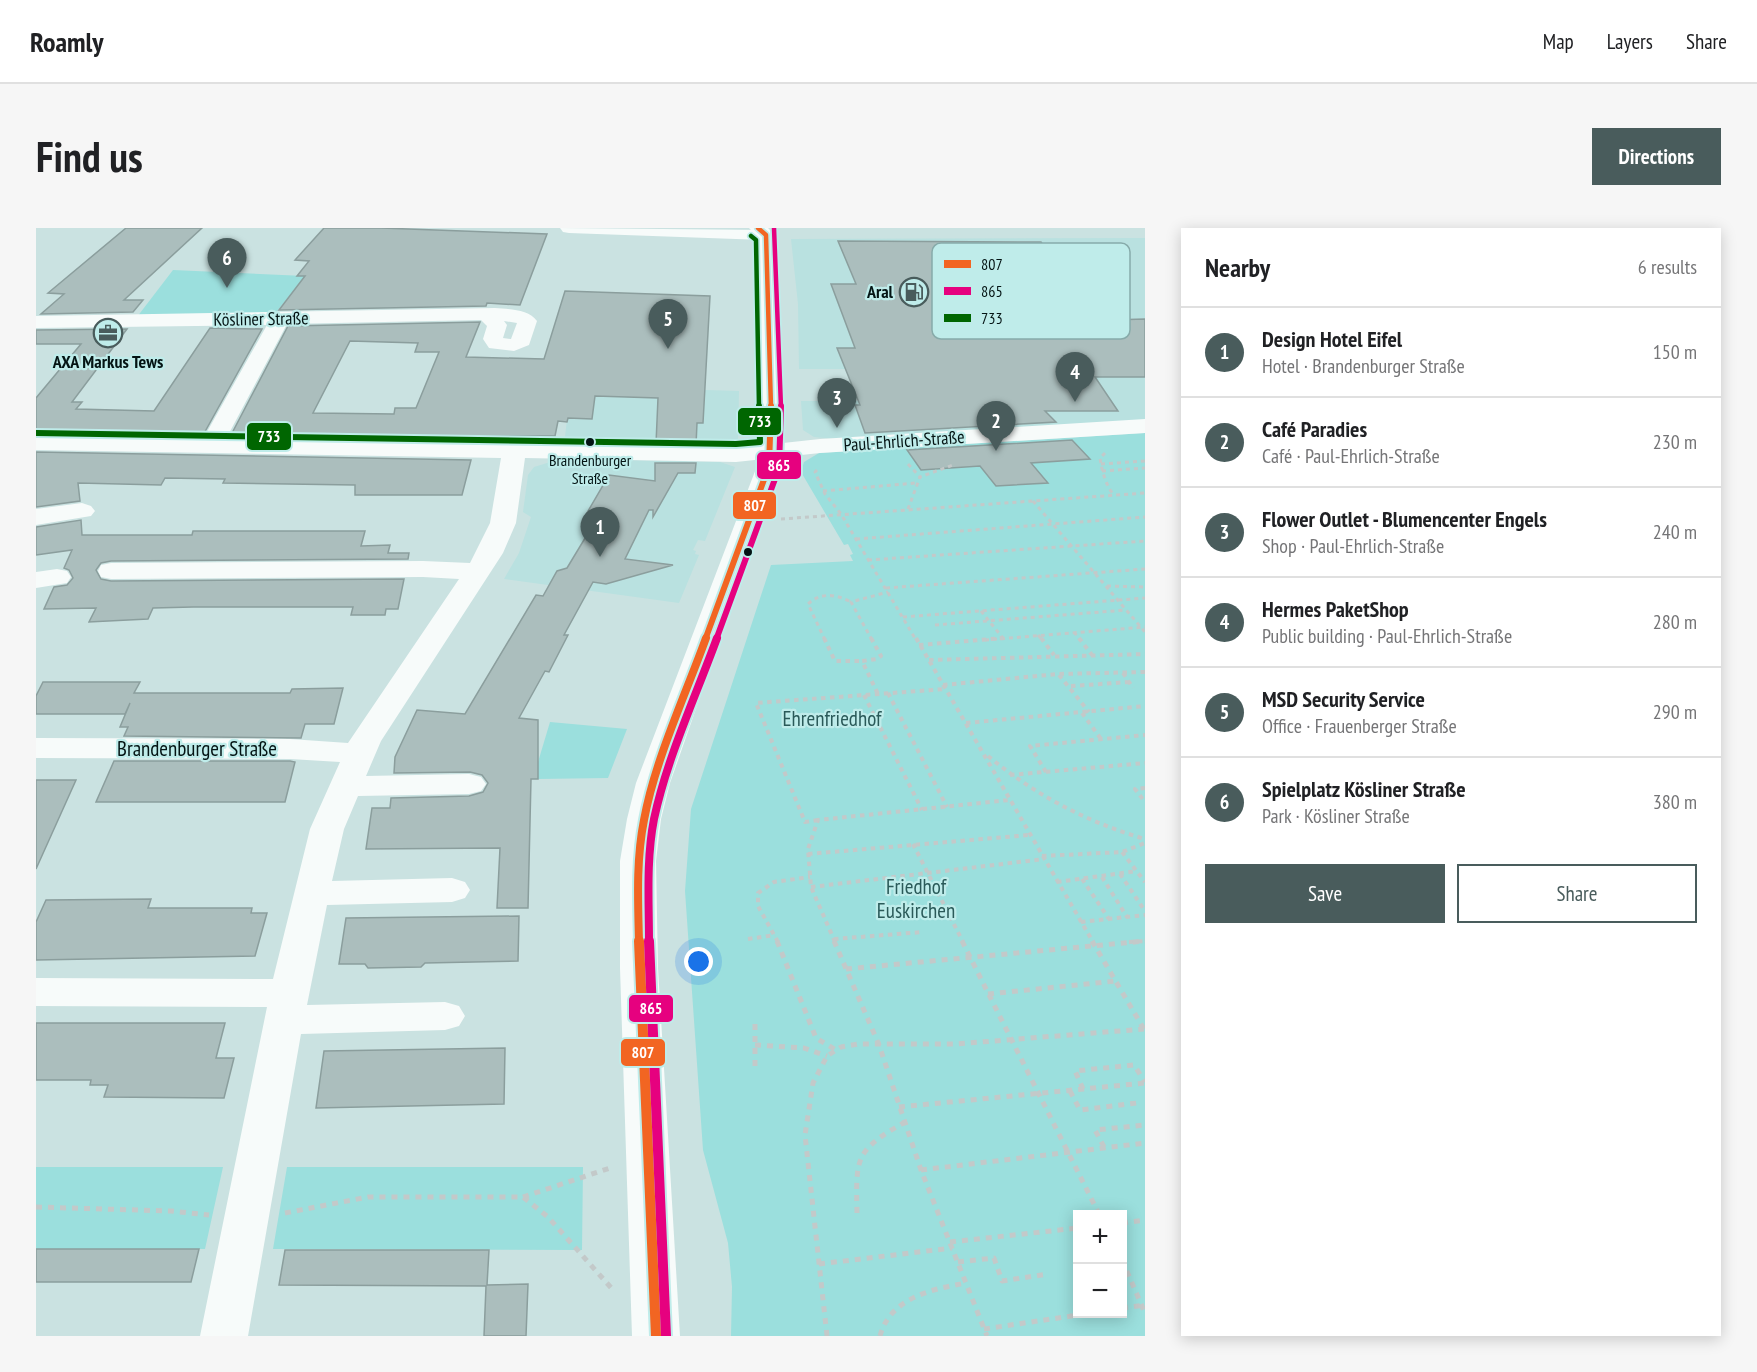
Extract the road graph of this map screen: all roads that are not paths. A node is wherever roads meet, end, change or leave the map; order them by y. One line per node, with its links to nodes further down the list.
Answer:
1 (569, 228): 2 (street)
2 (617, 229): 3 (street)
3 (766, 230): 11 (street)
4 (487, 315): 5 (street, Kösliner Straße)
5 (280, 318): 6 (street, Kösliner Straße); 9 (street)
6 (36, 322)
7 (1145, 426): 11 (street, Paul-Ehrlich-Straße)
8 (36, 443): 9 (street, Paul-Ehrlich-Straße)
9 (212, 446): 10 (street, Paul-Ehrlich-Straße)
10 (514, 451): 11 (street, Paul-Ehrlich-Straße); 15 (street)
11 (771, 452): 26 (street)
12 (82, 511): 13 (street)
13 (36, 517)
14 (111, 571): 15 (street)
15 (478, 572): 17 (street)
16 (36, 748): 17 (street, Brandenburger Straße)
17 (359, 753): 19 (street)
18 (469, 784): 19 (street)
19 (344, 786): 21 (street)
20 (452, 890): 21 (street)
21 (311, 892): 23 (street)
22 (36, 992): 23 (street)
23 (287, 1007): 24 (street); 25 (street)
24 (445, 1016)
25 (224, 1336)
26 (656, 1336)

